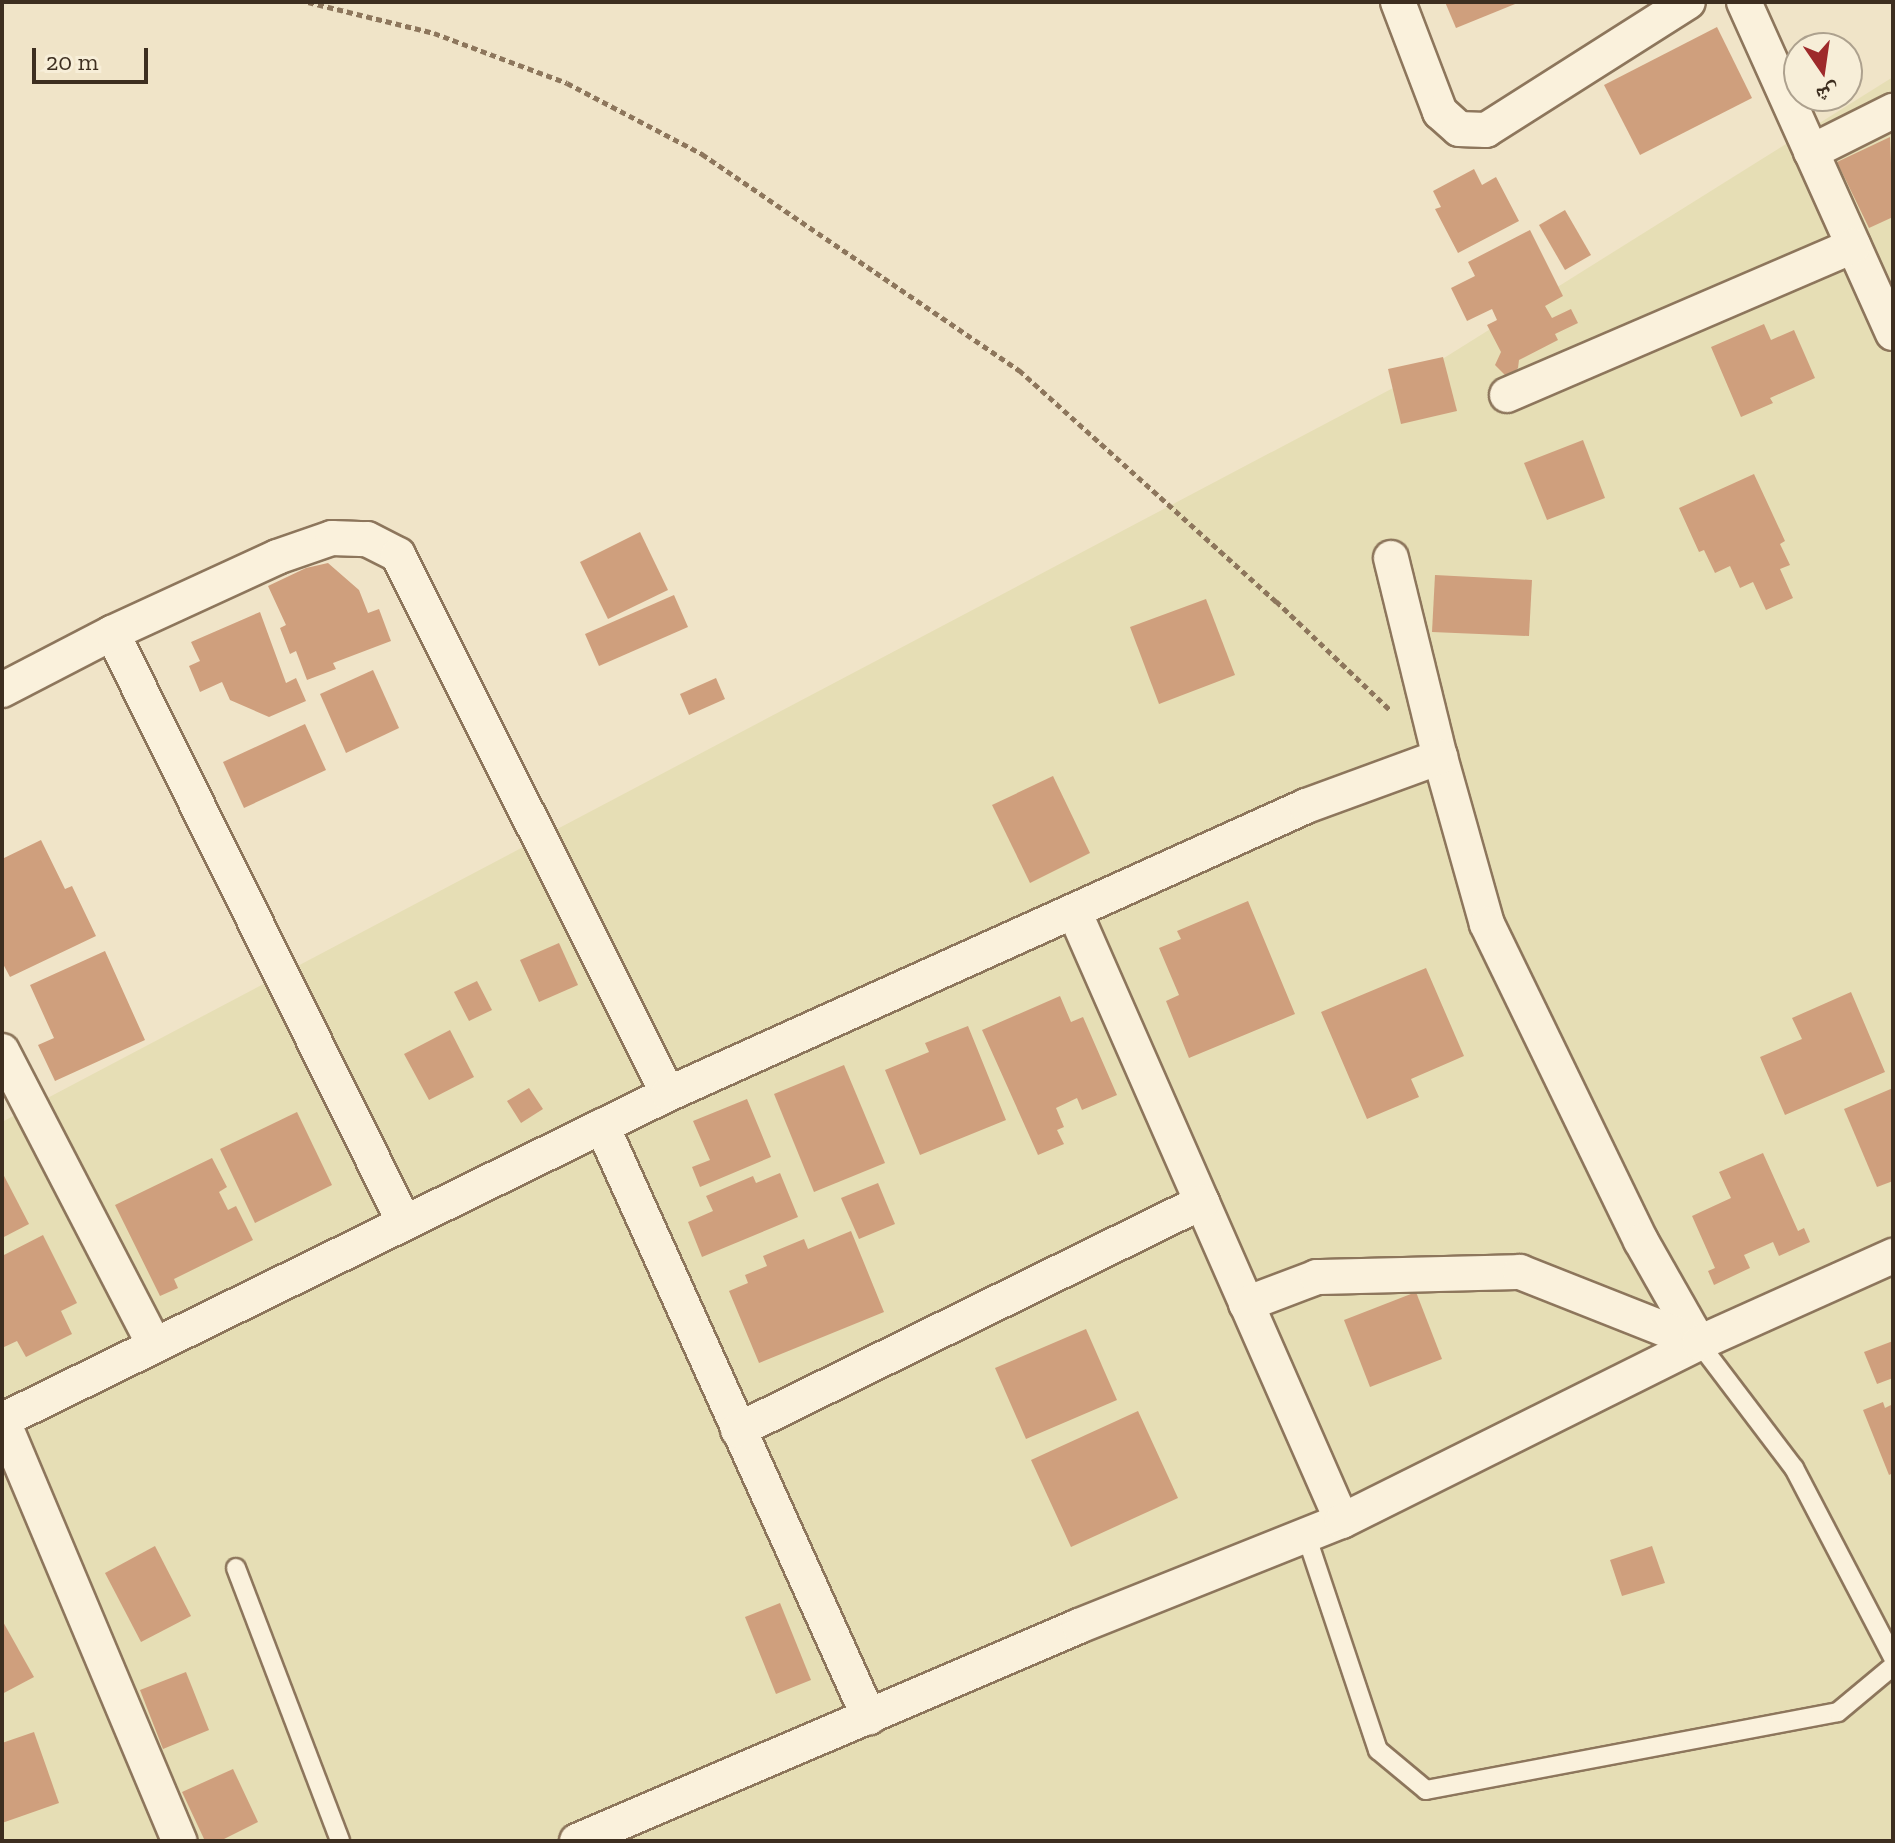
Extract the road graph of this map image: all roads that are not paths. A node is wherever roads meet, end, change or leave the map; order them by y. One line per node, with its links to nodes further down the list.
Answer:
1 (1398, 2): 2 (street)
2 (1688, 2)
3 (1744, 2): 5 (street)
4 (1893, 111): 5 (street)
5 (1811, 152): 6 (street)
6 (1853, 246): 7 (street); 8 (street)
7 (1893, 333)
8 (1507, 395)
9 (1391, 558): 12 (street)
10 (112, 633): 11 (street); 15 (street); 18 (street)
11 (2, 690)
12 (1440, 757): 13 (street); 21 (street)
13 (1074, 911): 15 (street); 17 (street)
14 (2, 1051): 22 (street)
15 (668, 1094): 16 (street)
16 (602, 1126): 18 (street); 24 (street)
17 (1202, 1202): 20 (street); 24 (street)
18 (404, 1222): 22 (street)
19 (1893, 1256): 21 (street)
20 (1246, 1304): 21 (street); 25 (street)
21 (1699, 1343): 25 (street); 28 (lane)
22 (154, 1344): 23 (street)
23 (2, 1420): 31 (street)
24 (738, 1430): 30 (street)
25 (1342, 1521): 26 (street)
26 (1306, 1535): 29 (lane); 30 (street)
27 (236, 1568): 32 (lane)
28 (1893, 1657)
29 (1893, 1666)
30 (869, 1717): 33 (street)
31 (179, 1841)
32 (340, 1841)
33 (577, 1841)

